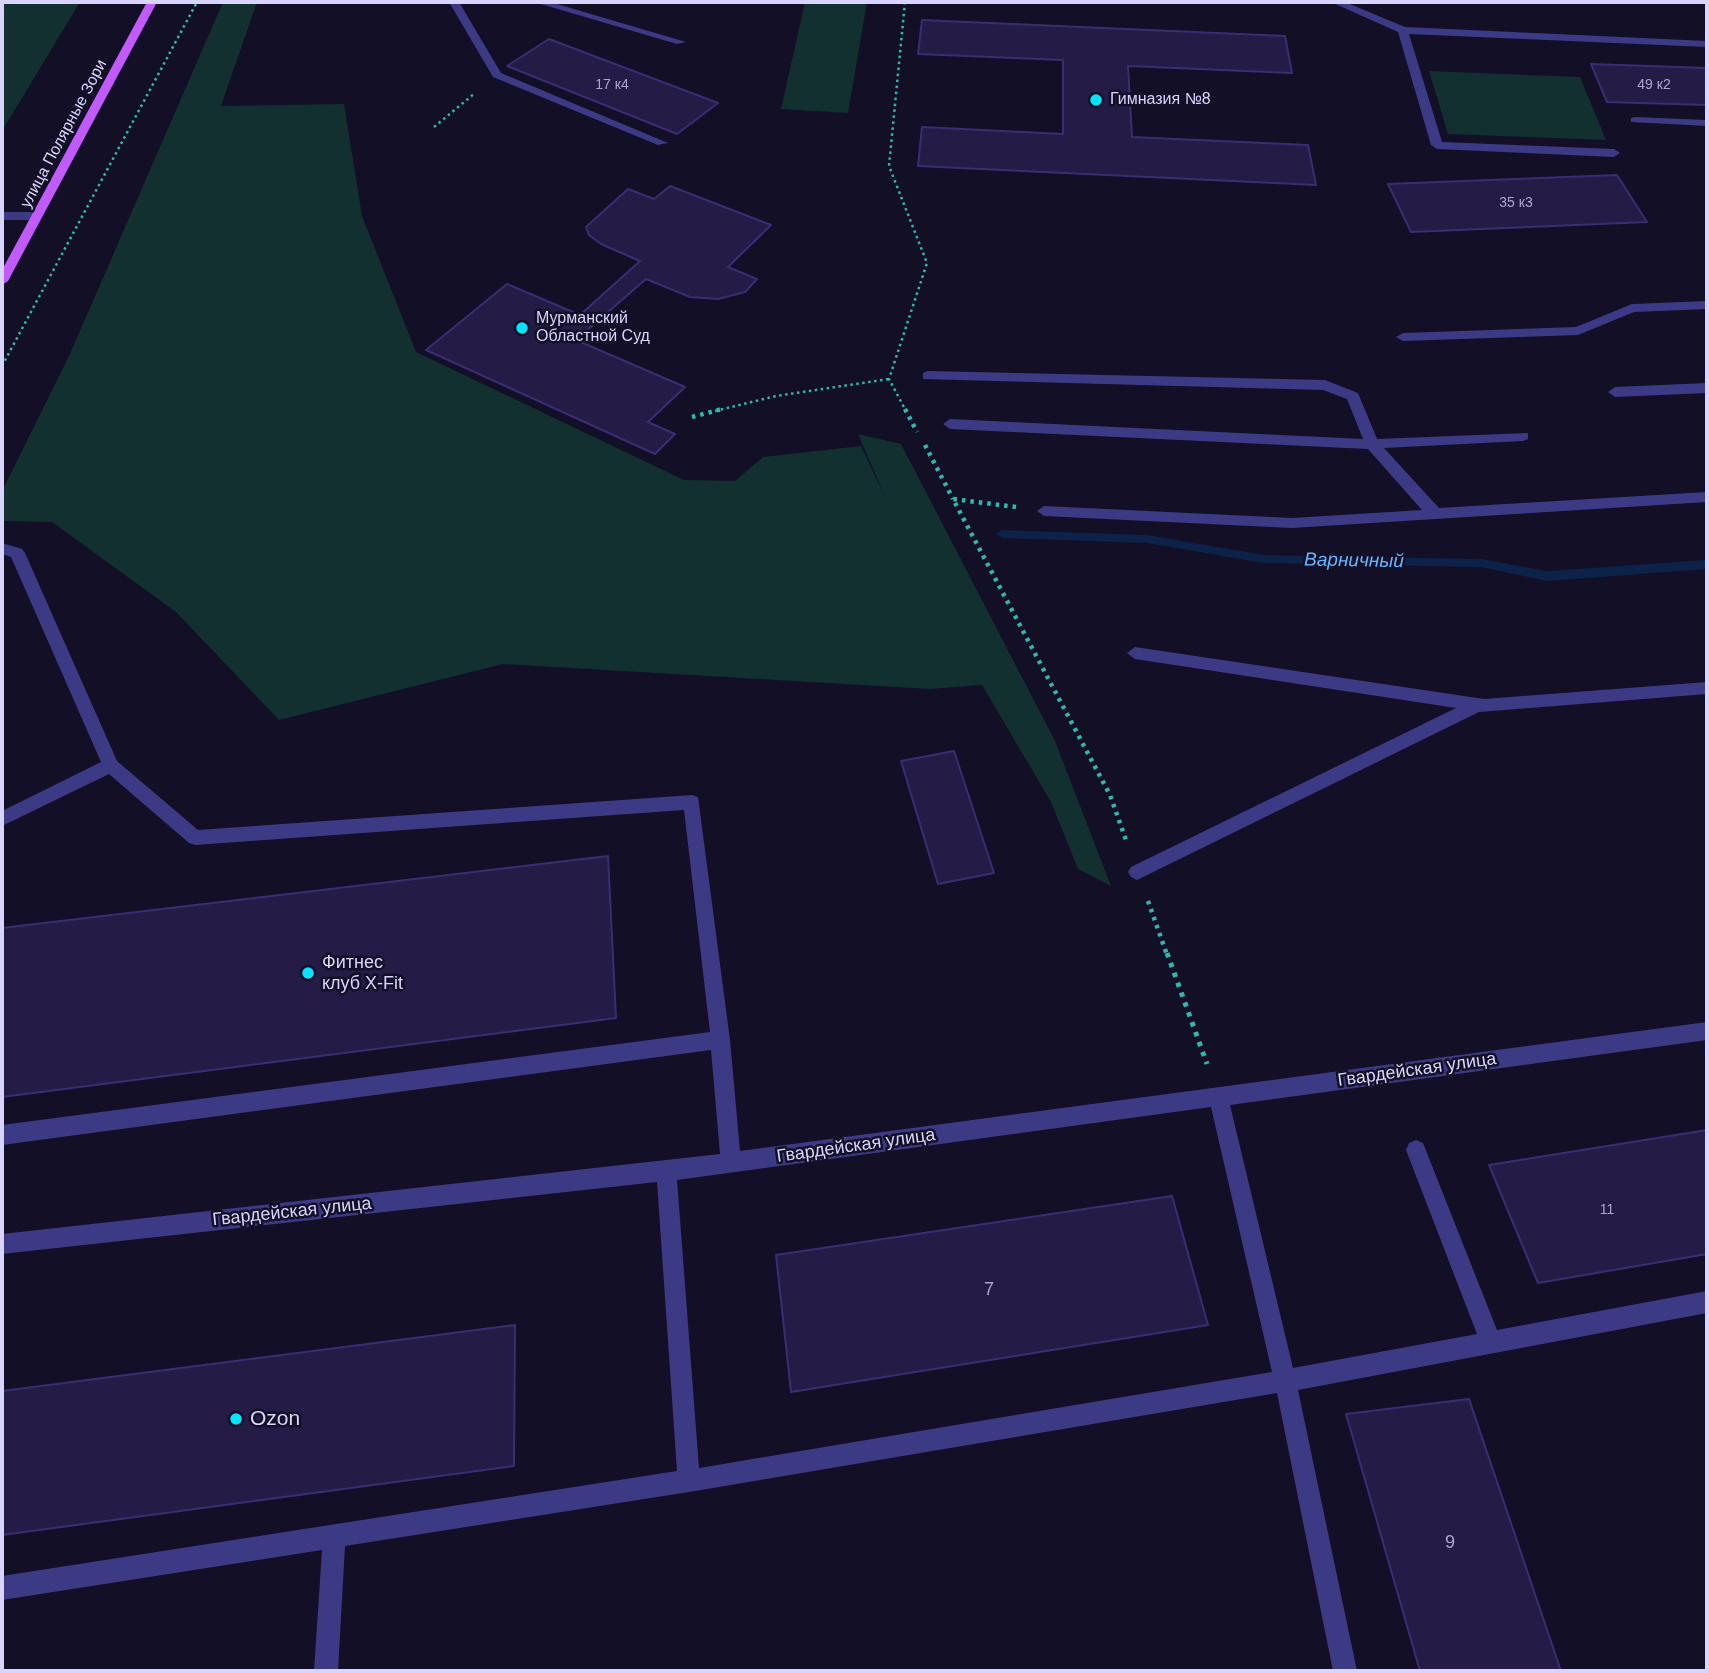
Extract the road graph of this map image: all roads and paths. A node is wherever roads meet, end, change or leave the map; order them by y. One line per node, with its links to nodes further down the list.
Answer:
1 (152, 2): 17 (main road, улица Полярные Зори)
2 (197, 2): 21 (path)
3 (454, 2): 10 (street)
4 (540, 2): 8 (street)
5 (905, 2): 25 (path)
6 (1336, 2): 7 (street)
7 (1403, 30): 9 (street); 15 (street)
8 (681, 42)
9 (1707, 44)
10 (497, 75): 13 (path); 14 (street)
11 (1635, 120): 12 (street)
12 (1707, 123)
13 (434, 127)
14 (662, 144)
15 (1614, 153)
16 (2, 216): 17 (street)
17 (37, 216): 18 (main road, улица Полярные Зори)
18 (2, 281)
19 (1707, 305): 20 (street)
20 (1403, 337)
21 (2, 366)
22 (928, 376): 28 (street)
23 (1707, 388): 24 (street)
24 (1615, 392)
25 (692, 416)
26 (950, 424): 28 (street)
27 (1523, 436): 28 (street)
28 (1372, 444): 31 (street)
29 (1707, 498): 31 (street)
30 (1044, 511): 31 (street); 38 (path)
31 (1435, 514)
32 (2, 549): 36 (street)
33 (1135, 653): 35 (street)
34 (1707, 688): 35 (street)
35 (1478, 705): 38 (street)
36 (111, 765): 37 (street); 40 (street)
37 (2, 818)
38 (1137, 872): 41 (path)
39 (1707, 1031): 41 (street, Гвардейская улица)
40 (720, 1040): 42 (street); 44 (street)
41 (1218, 1097): 44 (street, Гвардейская улица); 49 (street)
42 (2, 1135)
43 (1416, 1150): 48 (street)
44 (731, 1163): 45 (street, Гвардейская улица)
45 (666, 1171): 46 (street, Гвардейская улица); 50 (street)
46 (2, 1244)
47 (1707, 1303): 48 (street)
48 (1491, 1343): 49 (street)
49 (1286, 1381): 50 (street); 54 (street)
50 (689, 1481): 51 (street)
51 (334, 1536): 52 (street); 53 (street)
52 (2, 1588)
53 (327, 1671)
54 (1345, 1671)

